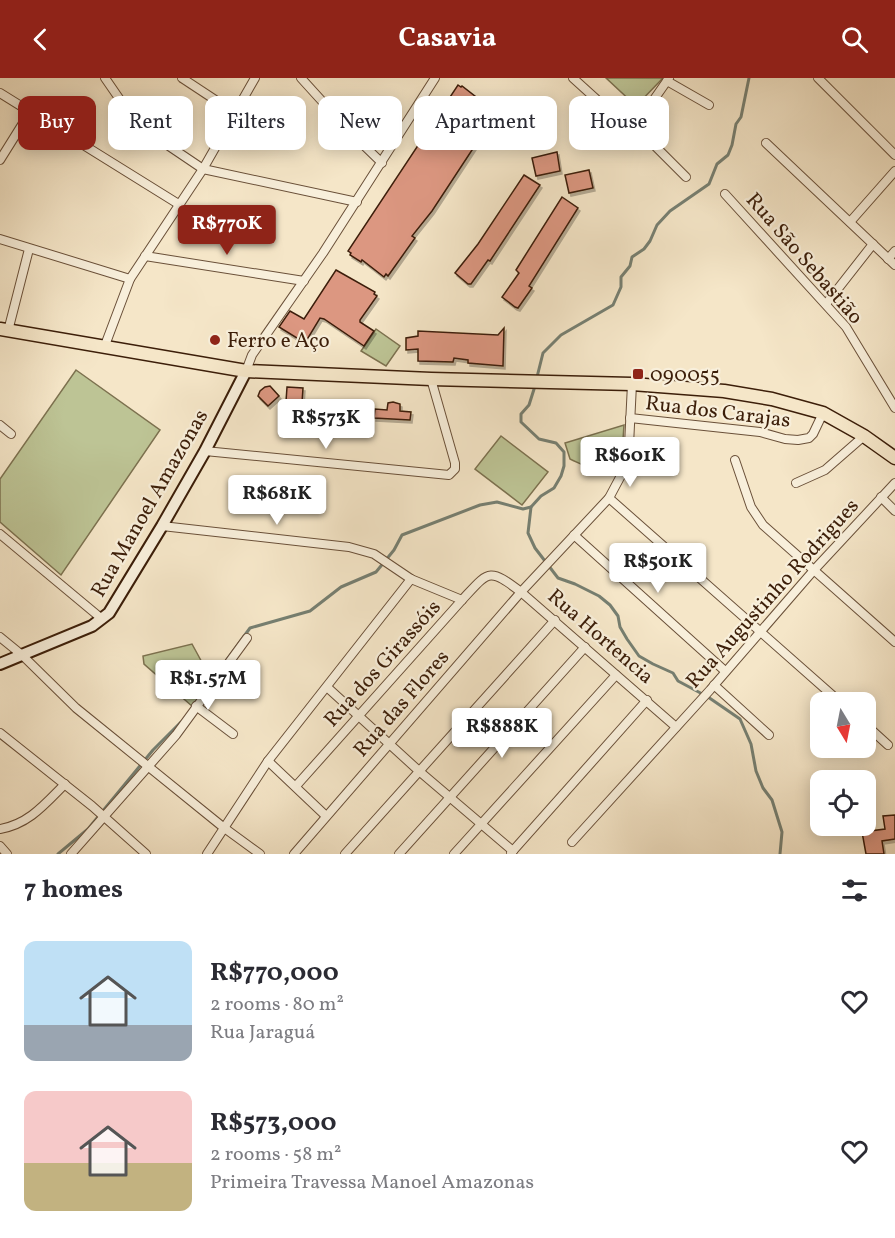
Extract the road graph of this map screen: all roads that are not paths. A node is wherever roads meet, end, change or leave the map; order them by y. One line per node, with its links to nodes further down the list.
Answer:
1 (105, 78): 25 (street)
2 (182, 78): 11 (street)
3 (255, 78): 12 (street)
4 (300, 78): 24 (street)
5 (425, 78): 9 (street)
6 (573, 78): 13 (street)
7 (818, 78): 22 (street)
8 (668, 79): 14 (street); 16 (street)
9 (433, 81): 24 (street)
10 (0, 93): 15 (street)
11 (209, 96)
12 (245, 96)
13 (593, 96)
14 (656, 96)
15 (18, 104)
16 (709, 105)
17 (18, 131): 23 (street)
18 (766, 143): 31 (street)
19 (91, 150): 30 (street)
20 (214, 150): 25 (street)
21 (659, 150): 27 (street)
22 (895, 155)
23 (0, 160)
24 (382, 163): 29 (street)
25 (203, 169): 29 (street); 30 (street)
26 (895, 171): 31 (street)
27 (686, 177)
28 (725, 194): 41 (street, Rua São Sebastião)
29 (357, 202): 40 (street)
30 (180, 205): 36 (street)
31 (850, 222): 33 (street)
32 (0, 239): 34 (street)
33 (873, 244): 37 (street); 41 (street)
34 (29, 249): 39 (street); 42 (street)
35 (895, 251): 37 (street)
36 (145, 256): 39 (street); 40 (street)
37 (888, 259): 38 (street)
38 (895, 266)
39 (130, 279): 43 (street)
40 (304, 282): 44 (street)
41 (826, 304): 47 (street, Rua São Sebastião)
42 (4, 330): 43 (main road)
43 (104, 348): 44 (main road)
44 (246, 371): 45 (main road); 53 (main road, Rua Manoel Amazonas)
45 (431, 379): 46 (main road); 53 (street)
46 (632, 384): 48 (main road); 49 (street)
47 (895, 408)
48 (823, 413): 49 (street, Rua dos Carajas); 52 (main road)
49 (630, 418): 59 (street)
50 (0, 425): 51 (street)
51 (11, 434)
52 (864, 436): 54 (main road); 56 (street)
53 (205, 450): 61 (main road, Rua Manoel Amazonas)
54 (895, 458)
55 (735, 460): 64 (street)
56 (796, 483)
57 (895, 483): 58 (street, Rua Augustinho Rodrigues)
58 (881, 497): 60 (street); 64 (street, Rua Augustinho Rodrigues)
59 (609, 498): 63 (street); 71 (street)
60 (895, 511)
61 (162, 526): 66 (street); 69 (main road, Rua Manoel Amazonas)
62 (0, 534): 69 (street)
63 (574, 535): 67 (street, Rua das Flores); 78 (street)
64 (814, 570): 71 (street, Rua Augustinho Rodrigues); 74 (street)
65 (500, 576): 67 (street, Rua Hortencia); 68 (street, Rua dos Girassóis)
66 (411, 579): 68 (street); 80 (street)
67 (521, 592): 70 (street, Rua Hortencia); 91 (street, Rua das Flores)
68 (462, 600): 85 (street, Rua dos Girassóis)
69 (102, 619): 76 (main road, Rua Manoel Amazonas)
70 (555, 620): 75 (street, Rua Hortencia); 95 (street)
71 (762, 632): 78 (street, Rua Augustinho Rodrigues); 82 (street)
72 (0, 637): 76 (street)
73 (247, 638): 84 (street)
74 (895, 642)
75 (585, 647): 79 (street, Rua Hortencia); 98 (street)
76 (22, 655): 77 (main road, Rua Manoel Amazonas); 94 (street)
77 (0, 664)
78 (725, 671): 81 (street, Rua Augustinho Rodrigues)
79 (616, 675): 83 (street, Rua Hortencia); 101 (street)
80 (328, 688): 85 (street); 93 (street)
81 (712, 688): 86 (street, Rua Augustinho Rodrigues); 90 (street)
82 (829, 692)
83 (646, 700): 86 (street, Rua Hortencia); 106 (street)
84 (196, 706): 88 (street); 94 (street)
85 (358, 717): 91 (street); 97 (street, Rua dos Girassóis)
86 (676, 727): 104 (street, Rua Augustinho Rodrigues)
87 (0, 733): 96 (street)
88 (233, 734)
89 (876, 734): 92 (street)
90 (769, 735)
91 (389, 744): 95 (street); 100 (street, Rua das Flores)
92 (888, 745)
93 (268, 761): 97 (street); 102 (street)
94 (148, 766): 99 (street); 102 (street)
95 (419, 771): 98 (street); 113 (street)
96 (65, 784): 99 (street); 103 (street)
97 (296, 786): 100 (street)
98 (451, 798): 101 (street); 114 (street)
99 (102, 815): 108 (street); 109 (street)
100 (326, 816): 112 (street, Rua das Flores)
101 (481, 825): 106 (street); 115 (street)
102 (223, 827): 110 (street); 111 (street)
103 (0, 829)
104 (572, 842)
105 (0, 846): 107 (street)
106 (512, 852)
107 (7, 854)
108 (71, 854)
109 (146, 854)
110 (207, 854)
111 (260, 854)
112 (294, 854)
113 (345, 854)
114 (399, 854)
115 (454, 854)

